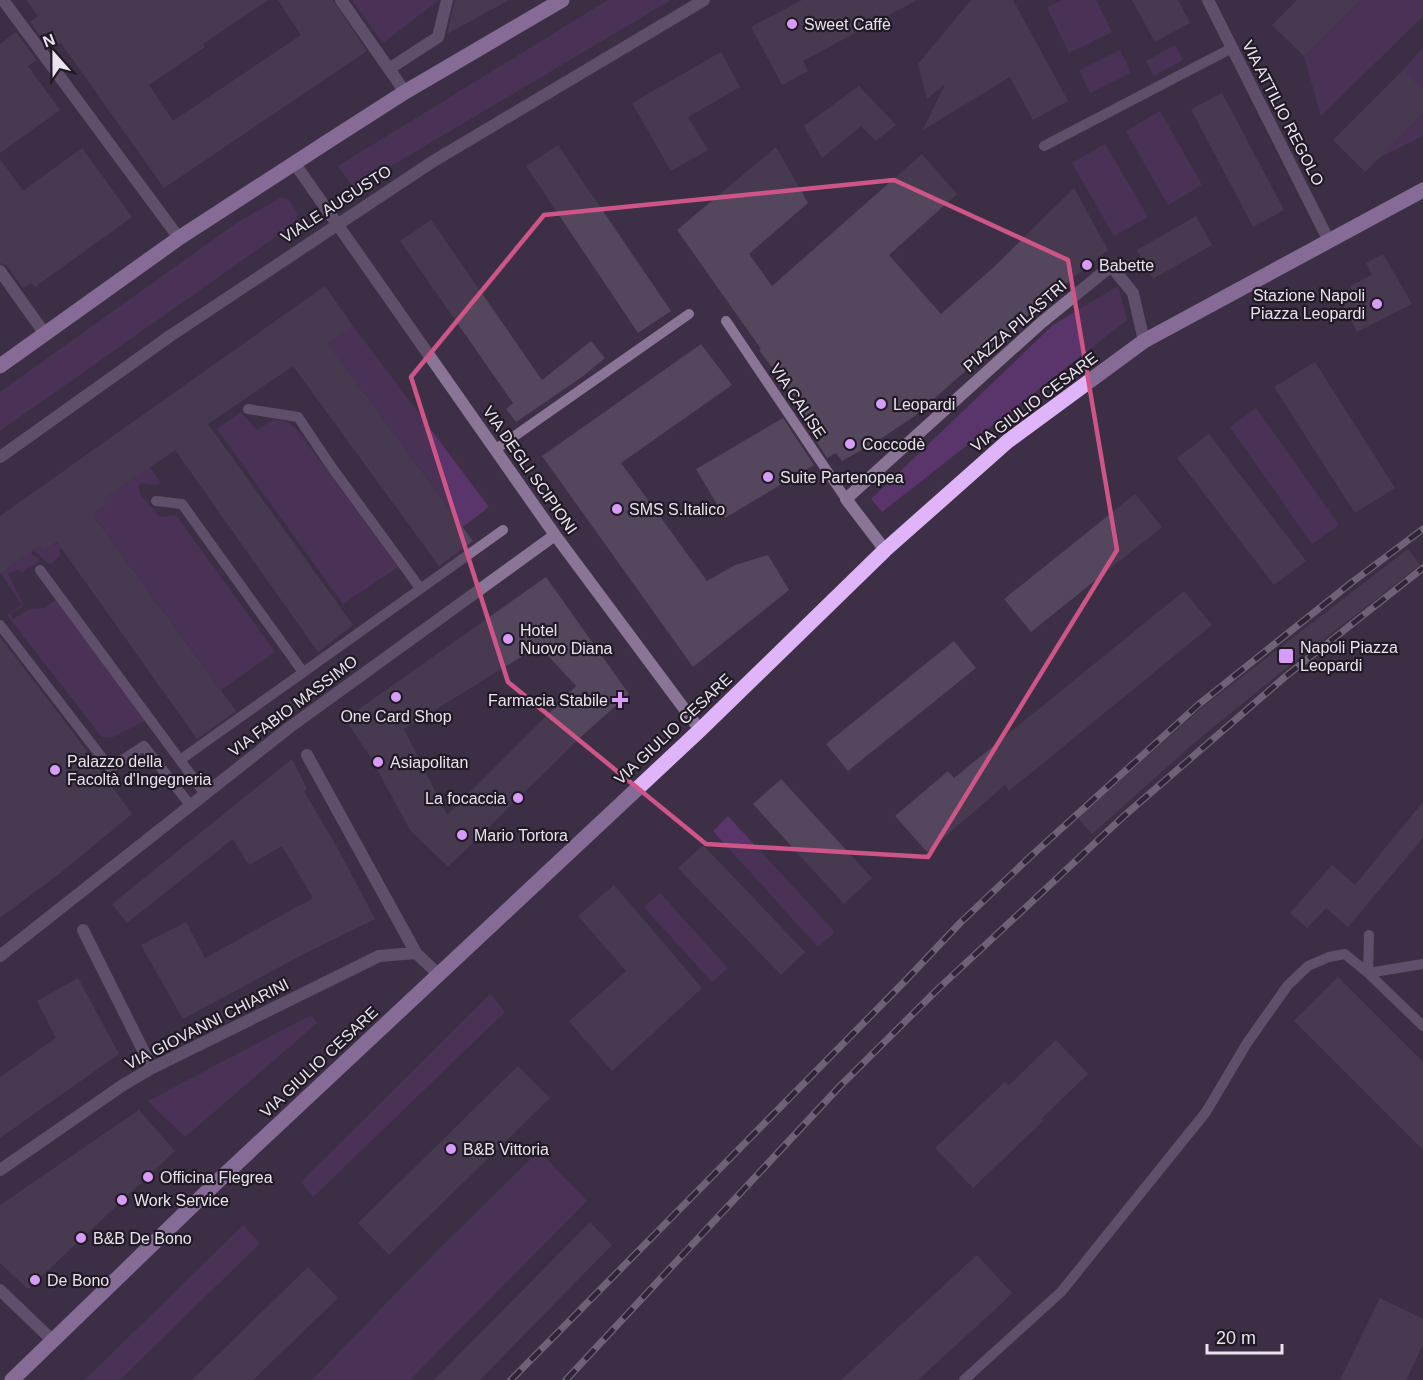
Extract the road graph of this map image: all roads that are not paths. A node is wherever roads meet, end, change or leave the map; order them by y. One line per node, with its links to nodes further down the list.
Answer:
1 (3, 0): 14 (street)
2 (341, 0): 8 (street)
3 (447, 0): 8 (street)
4 (562, 0): 9 (main road)
5 (704, 0): 13 (street, VIALE AUGUSTO)
6 (1208, 0): 7 (street, VIA ATTILIO REGOLO)
7 (1232, 48): 10 (lane); 15 (street, VIA ATTILIO REGOLO)
8 (389, 69): 9 (street)
9 (405, 92): 11 (main road)
10 (1044, 146)
11 (295, 164): 13 (street, VIA DEGLI SCIPIONI); 14 (main road)
12 (1423, 190): 15 (main road, VIA GIULIO CESARE)
13 (338, 224): 23 (street, VIA DEGLI SCIPIONI); 24 (street, VIALE AUGUSTO)
14 (179, 238): 19 (main road)
15 (1329, 241): 20 (main road, VIA GIULIO CESARE)
16 (0, 271): 19 (street)
17 (689, 314): 23 (lane)
18 (726, 321): 25 (lane, VIA CALISE)
19 (45, 334): 21 (main road)
20 (1144, 341): 25 (street, PIAZZA PILASTRI); 29 (main road, VIA GIULIO CESARE)
21 (0, 366)
22 (248, 409): 31 (lane)
23 (496, 449): 28 (street, VIA DEGLI SCIPIONI)
24 (0, 458)
25 (846, 499): 29 (street)
26 (156, 501): 33 (lane)
27 (503, 530): 31 (lane)
28 (555, 535): 34 (street, VIA DEGLI SCIPIONI); 37 (street, VIA FABIO MASSIMO)
29 (885, 550): 34 (main road, VIA GIULIO CESARE)
30 (40, 570): 36 (lane)
31 (420, 588): 33 (lane)
32 (0, 625): 38 (lane)
33 (303, 672): 36 (lane)
34 (700, 730): 45 (main road, VIA GIULIO CESARE)
35 (307, 755): 41 (street)
36 (180, 760): 37 (lane)
37 (205, 794): 38 (street, VIA FABIO MASSIMO)
38 (190, 805): 42 (street, VIA FABIO MASSIMO)
39 (83, 930): 47 (street)
40 (1369, 934): 44 (lane)
41 (417, 953): 45 (street); 47 (street, VIA GIOVANNI CHIARINI)
42 (0, 956)
43 (1423, 964): 44 (lane)
44 (1368, 973): 46 (lane); 52 (lane)
45 (438, 974): 50 (main road, VIA GIULIO CESARE)
46 (1423, 1026)
47 (152, 1068): 48 (street, VIA GIOVANNI CHIARINI)
48 (0, 1170)
49 (0, 1290): 50 (street)
50 (52, 1340): 51 (main road, VIA GIULIO CESARE)
51 (12, 1380)
52 (964, 1380)

